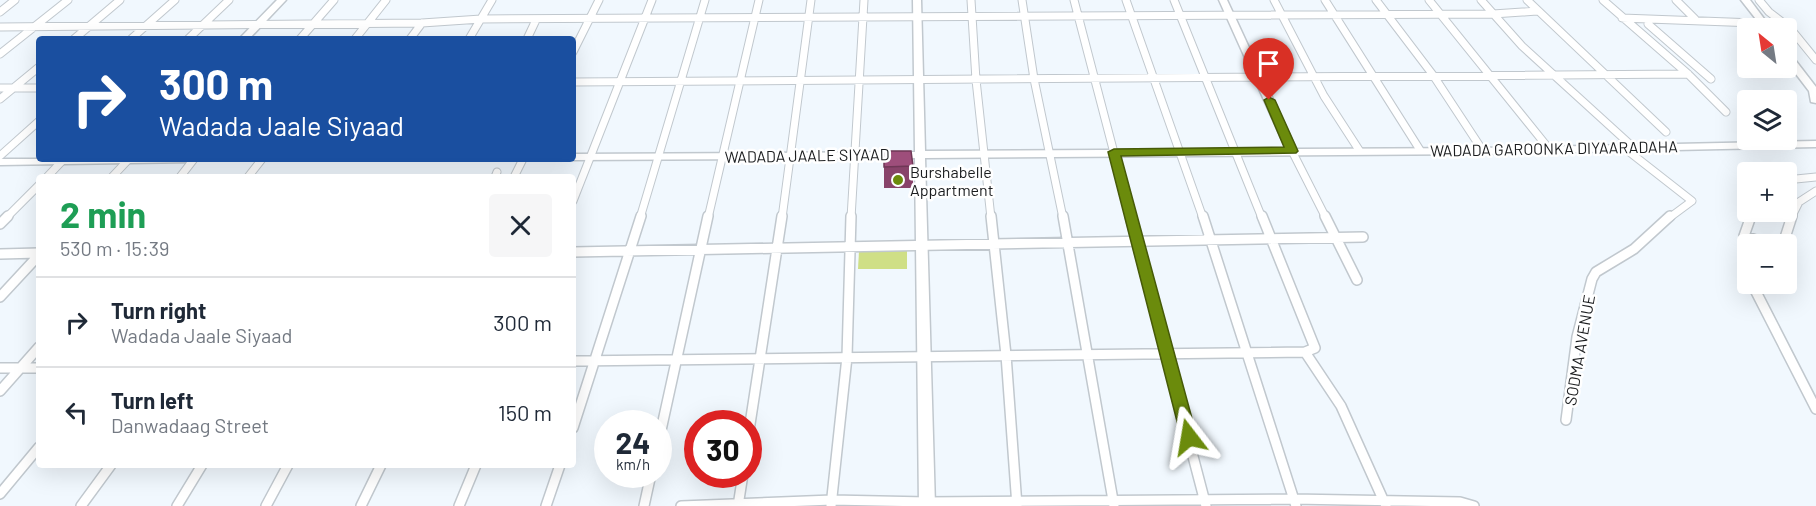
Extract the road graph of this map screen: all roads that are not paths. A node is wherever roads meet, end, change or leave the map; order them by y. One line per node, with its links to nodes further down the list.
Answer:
1 (15, 0): 35 (street)
2 (68, 0): 70 (street)
3 (120, 0): 65 (street)
4 (175, 0): 67 (street)
5 (229, 0): 68 (street)
6 (282, 0): 66 (main road)
7 (333, 0): 62 (street)
8 (386, 0): 60 (street)
9 (492, 0): 54 (street)
10 (599, 0): 59 (street)
11 (652, 0): 55 (street)
12 (705, 0): 48 (street)
13 (759, 0): 46 (street)
14 (811, 0): 49 (street)
15 (864, 0): 50 (street)
16 (917, 0): 56 (main road)
17 (971, 0): 47 (street)
18 (1022, 0): 42 (street)
19 (1074, 0): 43 (street)
20 (1126, 0): 44 (street)
21 (1174, 0): 45 (street)
22 (1223, 0): 38 (main road)
23 (1274, 0): 39 (street)
24 (1325, 0): 40 (street)
25 (1376, 0): 36 (street)
26 (1429, 0): 37 (street)
27 (1481, 0): 41 (street)
28 (1527, 0): 34 (street)
29 (1603, 0): 51 (street)
30 (1676, 0): 57 (street)
31 (1737, 0): 52 (main road)
32 (1745, 0): 53 (main road)
33 (1759, 0): 84 (street)
34 (1537, 11): 41 (street); 90 (street)
35 (0, 12)
36 (1384, 13): 37 (street); 40 (street); 88 (street)
37 (1440, 13): 41 (street); 92 (street)
38 (1230, 14): 39 (street); 45 (street); 96 (main road)
39 (1282, 14): 40 (street); 97 (street)
40 (1333, 14): 91 (street)
41 (1493, 14): 89 (street)
42 (1025, 16): 43 (street); 47 (street); 99 (street)
43 (1078, 16): 44 (street); 94 (street)
44 (1132, 16): 45 (street); 93 (street)
45 (1180, 16): 95 (street)
46 (754, 17): 48 (street); 49 (street); 106 (street)
47 (973, 17): 56 (street); 104 (street)
48 (699, 18): 55 (street); 105 (street)
49 (810, 18): 50 (street); 101 (street)
50 (864, 18): 56 (street); 102 (street)
51 (1622, 18): 57 (street); 71 (street)
52 (1751, 18)
53 (1759, 18)
54 (481, 19): 58 (street); 61 (street); 80 (street)
55 (644, 19): 59 (street); 108 (street)
56 (917, 19): 103 (main road)
57 (1695, 19): 64 (street)
58 (536, 20): 59 (street); 81 (street)
59 (589, 20): 82 (street)
60 (367, 23): 61 (street); 62 (street); 78 (street)
61 (422, 23): 79 (street)
62 (314, 24): 66 (street); 77 (street)
63 (1648, 24): 72 (street)
64 (1737, 24)
65 (92, 25): 67 (street); 70 (street); 73 (street)
66 (257, 25): 68 (street); 76 (main road)
67 (146, 26): 68 (street); 74 (street)
68 (202, 26): 75 (street)
69 (0, 27): 70 (street)
70 (35, 27): 83 (street)
71 (1642, 35): 72 (street); 87 (street)
72 (1661, 35): 100 (street)
73 (78, 36)
74 (134, 36)
75 (191, 36)
76 (247, 36)
77 (303, 36)
78 (357, 36)
79 (412, 36)
80 (471, 36)
81 (528, 36)
82 (576, 46)
83 (0, 54)
84 (1816, 60)
85 (36, 69): 110 (street)
86 (1797, 69): 113 (main road)
87 (1688, 74): 90 (street); 114 (street)
88 (1433, 75): 91 (street); 92 (street); 123 (street)
89 (1554, 75): 90 (street); 92 (street); 118 (street)
90 (1606, 75): 116 (street)
91 (1373, 76): 97 (street); 120 (street)
92 (1489, 76): 121 (street)
93 (1153, 77): 94 (street); 95 (street); 125 (street)
94 (1095, 78): 99 (street); 124 (street)
95 (1206, 78): 96 (street); 126 (street)
96 (1260, 78): 97 (street); 122 (main road)
97 (1315, 78): 119 (street)
98 (1796, 78): 113 (main road)
99 (1034, 79): 104 (street); 127 (street)
100 (1711, 79)
101 (800, 80): 102 (street); 106 (street); 132 (street)
102 (860, 80): 103 (street); 128 (street)
103 (917, 80): 104 (street); 129 (main road)
104 (976, 80): 130 (street)
105 (680, 81): 106 (street); 108 (street); 135 (street)
106 (740, 81): 136 (street)
107 (576, 82): 108 (street)
108 (621, 82): 134 (street)
109 (0, 88): 110 (street)
110 (13, 88): 111 (street); 112 (street)
111 (36, 88)
112 (0, 99)
113 (1816, 101)
114 (1726, 112)
115 (36, 124): 131 (street)
116 (1666, 132)
117 (1816, 144): 118 (main road, WADADA GAROONKA DIYAARADAHA)
118 (1628, 147): 121 (main road, WADADA GAROONKA DIYAARADAHA); 193 (street, SODMA AVENUE)
119 (1359, 150): 120 (main road, WADADA GAROONKA DIYAARADAHA); 122 (main road, WADADA GAROONKA DIYAARADAHA)
120 (1420, 150): 123 (main road, WADADA GAROONKA DIYAARADAHA)
121 (1550, 150): 123 (main road, WADADA GAROONKA DIYAARADAHA)
122 (1292, 151): 126 (main road, WADADA JAALE SIYAAD); 154 (street)
123 (1483, 151)
124 (1114, 152): 125 (main road, WADADA JAALE SIYAAD); 127 (main road, WADADA JAALE SIYAAD); 158 (street)
125 (1182, 152): 126 (main road, WADADA JAALE SIYAAD); 157 (street)
126 (1236, 152): 156 (street)
127 (1051, 153): 130 (main road, WADADA JAALE SIYAAD); 159 (street)
128 (853, 154): 129 (main road, WADADA JAALE SIYAAD); 132 (main road, WADADA JAALE SIYAAD); 162 (street)
129 (919, 154): 130 (main road, WADADA JAALE SIYAAD); 161 (main road)
130 (985, 154): 160 (street)
131 (0, 156)
132 (789, 156): 136 (main road, WADADA JAALE SIYAAD); 163 (street)
133 (576, 157): 134 (main road, WADADA JAALE SIYAAD)
134 (590, 157): 135 (main road, WADADA JAALE SIYAAD); 151 (street)
135 (657, 157): 136 (main road, WADADA JAALE SIYAAD); 165 (street)
136 (721, 157): 164 (street)
137 (36, 161): 138 (main road)
138 (0, 162)
139 (61, 162): 143 (street)
140 (126, 162): 144 (street)
141 (192, 162): 145 (street)
142 (260, 162): 146 (street)
143 (50, 174)
144 (115, 174)
145 (182, 174)
146 (250, 174)
147 (1816, 177): 148 (street)
148 (1797, 179)
149 (36, 188): 152 (street)
150 (1816, 191): 153 (street)
151 (576, 193)
152 (0, 224)
153 (1789, 234)
154 (1336, 237): 155 (street); 156 (street); 170 (street)
155 (1363, 237)
156 (1271, 239): 157 (street); 175 (street)
157 (1209, 240): 158 (street); 174 (street)
158 (1138, 241): 159 (street); 176 (street)
159 (1068, 242): 160 (street); 177 (street)
160 (994, 244): 161 (street); 178 (street)
161 (920, 245): 162 (street); 179 (main road)
162 (850, 246): 163 (street); 180 (street)
163 (778, 248): 164 (street); 181 (street)
164 (700, 249): 165 (street); 182 (street)
165 (629, 251): 166 (street); 183 (street)
166 (576, 252)
167 (0, 254): 168 (street)
168 (36, 254)
169 (36, 257): 172 (street)
170 (1357, 280)
171 (1757, 294): 189 (street)
172 (0, 297)
173 (36, 350): 186 (street)
174 (1244, 352): 175 (street); 176 (street); 204 (street)
175 (1305, 352): 210 (street)
176 (1168, 353): 177 (street); 207 (street)
177 (1088, 354): 178 (street); 206 (street)
178 (1006, 355): 179 (street); 209 (street)
179 (923, 356): 180 (street); 208 (main road)
180 (847, 357): 181 (street); 205 (street)
181 (760, 358): 182 (street); 191 (street)
182 (679, 359): 183 (street); 190 (street)
183 (596, 360): 184 (street); 192 (street)
184 (576, 361)
185 (0, 368): 186 (street)
186 (21, 368): 187 (street); 188 (street)
187 (36, 368)
188 (0, 392)
189 (1816, 409)
190 (666, 410)
191 (752, 410)
192 (576, 419)
193 (1566, 420)
194 (36, 451): 203 (street)
195 (109, 468): 212 (street)
196 (200, 468): 213 (street)
197 (286, 468): 214 (street)
198 (380, 468): 215 (street)
199 (475, 468): 216 (street)
200 (559, 468): 217 (street)
201 (648, 488): 218 (street)
202 (741, 488): 211 (street)
203 (0, 494)
204 (1294, 502): 207 (street); 210 (street)
205 (832, 503): 208 (street); 211 (street)
206 (1113, 503): 207 (street); 209 (street)
207 (1205, 503)
208 (927, 504): 209 (street)
209 (1017, 504)
210 (1385, 504): 220 (street)
211 (739, 505): 219 (street)
212 (81, 506)
213 (177, 506)
214 (266, 506)
215 (361, 506)
216 (459, 506)
217 (546, 506)
218 (644, 506)
219 (681, 506)
220 (1474, 506)

